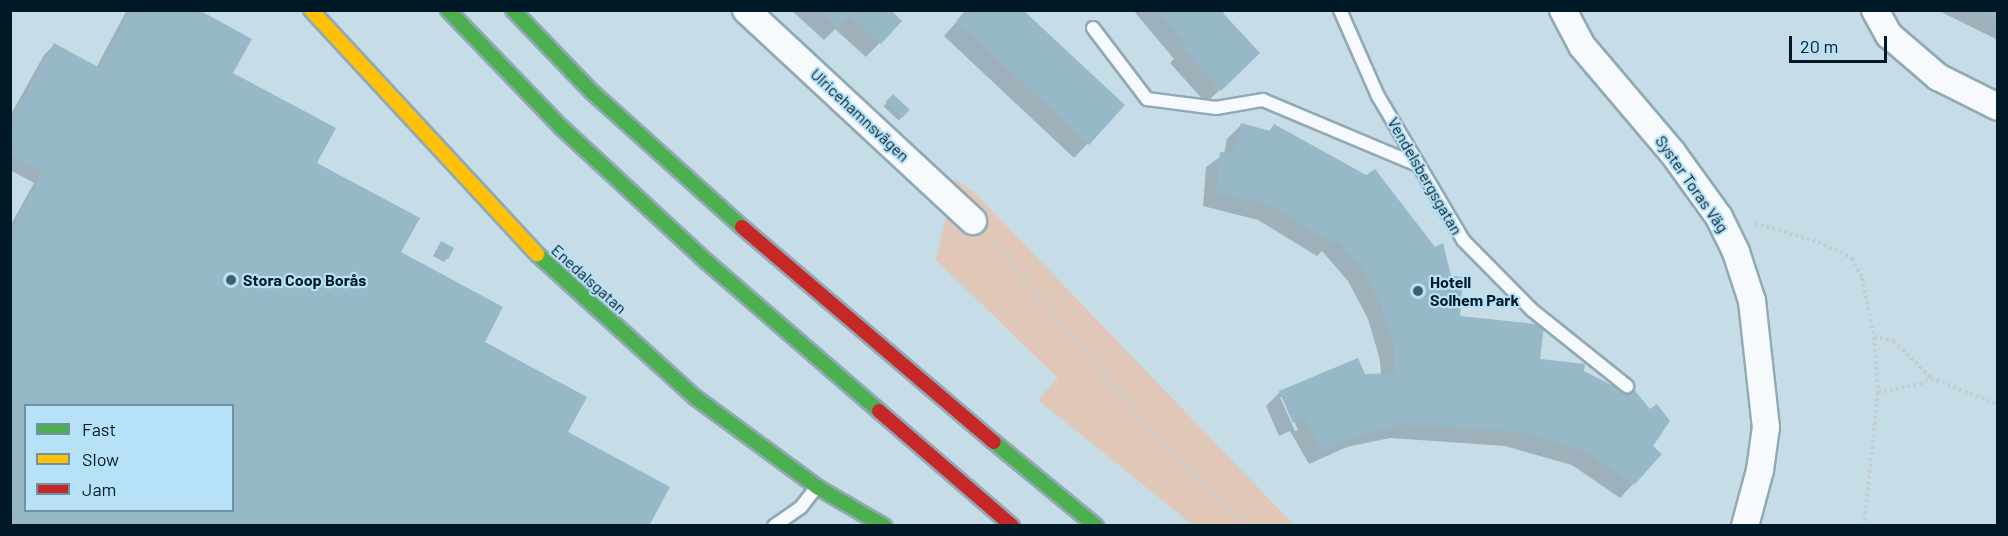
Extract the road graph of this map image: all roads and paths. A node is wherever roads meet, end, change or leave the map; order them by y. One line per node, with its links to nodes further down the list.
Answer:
1 (311, 10): 18 (main road, Enedalsgatan)
2 (448, 10): 21 (main road)
3 (513, 10): 22 (main road)
4 (746, 10): 12 (street, Ulricehamnsvägen)
5 (1340, 10): 10 (lane, Vendelsbergsgatan)
6 (1563, 10): 11 (street, Syster Toras Väg)
7 (1875, 10): 9 (street)
8 (1094, 28): 10 (lane)
9 (1998, 107)
10 (1418, 165): 15 (lane, Vendelsbergsgatan)
11 (1719, 217): 13 (path); 24 (street, Syster Toras Väg)
12 (973, 221): 23 (path)
13 (1874, 337): 14 (path); 16 (path)
14 (1931, 378): 16 (path); 17 (path)
15 (1627, 386)
16 (1878, 392): 25 (path)
17 (1998, 405)
18 (817, 487): 19 (lane); 20 (main road, Enedalsgatan)
19 (774, 525)
20 (885, 525)
21 (1012, 525)
22 (1096, 525)
23 (1245, 525)
24 (1745, 525)
25 (1865, 525)

